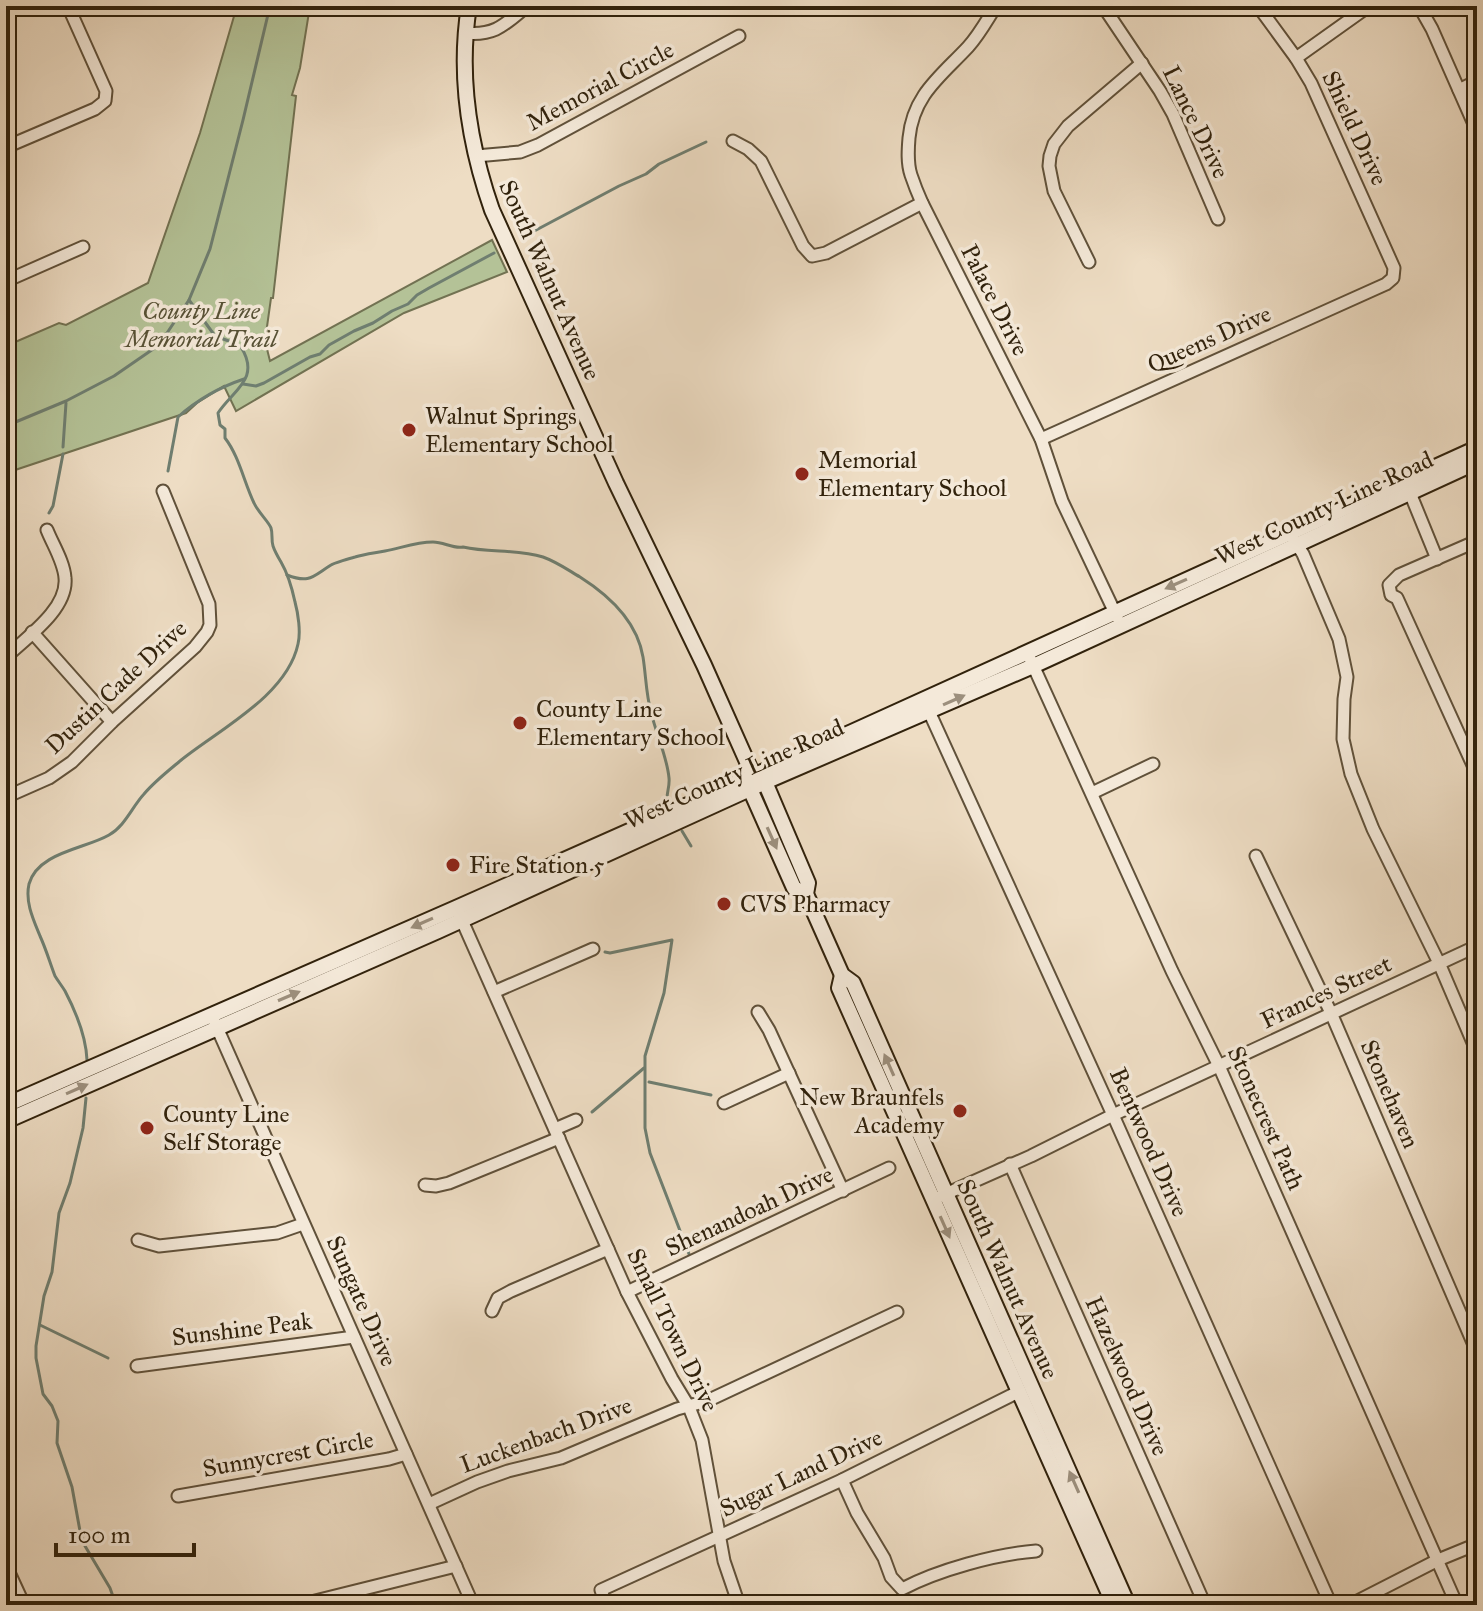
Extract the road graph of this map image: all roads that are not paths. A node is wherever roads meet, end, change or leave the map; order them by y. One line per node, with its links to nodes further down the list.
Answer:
1 (68, 6): 18 (street)
2 (469, 6): 10 (street, South Walnut Avenue)
3 (527, 6): 10 (street)
4 (998, 6): 5 (street); 20 (street, Palace Drive)
5 (1047, 6)
6 (1103, 6): 13 (street, Lance Drive)
7 (1258, 6): 12 (street, Shield Drive)
8 (1369, 6): 12 (street)
9 (1419, 6): 15 (street)
10 (465, 33): 19 (street, South Walnut Avenue)
11 (739, 36): 19 (street, Memorial Circle)
12 (1296, 58): 24 (street, Shield Drive)
13 (1142, 63): 21 (street, Lance Drive); 23 (street)
14 (1477, 81): 15 (street)
15 (1459, 90): 16 (street)
16 (1477, 131)
17 (733, 141): 20 (street)
18 (6, 147)
19 (476, 156): 43 (street, South Walnut Avenue)
20 (922, 203): 26 (street, Palace Drive)
21 (1218, 219)
22 (83, 247): 25 (street)
23 (1089, 262)
24 (1393, 278): 26 (street, Queens Drive)
25 (6, 281)
26 (1041, 439): 35 (street, Palace Drive)
27 (1477, 448): 29 (street, West County Line Road)
28 (1477, 462): 29 (street, West County Line Road)
29 (1408, 487): 32 (street, West County Line Road); 34 (street)
30 (163, 491): 40 (street, Dustin Cade Drive)
31 (47, 530): 36 (street)
32 (1294, 538): 35 (street, West County Line Road); 50 (street)
33 (1477, 541): 34 (street)
34 (1437, 559): 42 (street)
35 (1118, 619): 38 (street, West County Line Road)
36 (32, 632): 37 (street); 40 (street)
37 (6, 657)
38 (1030, 659): 39 (street, West County Line Road); 44 (street, Stonecrest Path)
39 (926, 705): 43 (street, West County Line Road); 61 (street, Bentwood Drive)
40 (112, 722): 45 (street, Dustin Cade Drive)
41 (1153, 764): 44 (street)
42 (1477, 774)
43 (756, 782): 47 (street, West County Line Road); 69 (street, South Walnut Avenue)
44 (1092, 793): 57 (street, Stonecrest Path)
45 (6, 797)
46 (1256, 856): 53 (street, Stonehaven)
47 (459, 914): 51 (street, Small Town Drive); 54 (street, West County Line Road)
48 (1477, 946): 50 (street, Frances Street)
49 (593, 949): 51 (street)
50 (1439, 963): 53 (street, Frances Street); 55 (street)
51 (494, 992): 64 (street, Small Town Drive)
52 (758, 1012): 58 (street)
53 (1331, 1013): 57 (street, Frances Street); 77 (street, Stonehaven)
54 (215, 1022): 56 (street, West County Line Road); 70 (street, Sungate Drive)
55 (1477, 1052)
56 (114, 1066): 60 (street, West County Line Road); 63 (street, West County Line Road, one-way to 56)
57 (1219, 1066): 61 (street, Frances Street); 88 (street, Stonecrest Path)
58 (789, 1073): 59 (street); 68 (street)
59 (724, 1103)
60 (6, 1105)
61 (1113, 1115): 65 (street, Frances Street); 99 (street, Bentwood Drive)
62 (576, 1120): 64 (street)
63 (6, 1121)
64 (557, 1133): 67 (street); 72 (street, Small Town Drive)
65 (1010, 1164): 69 (street, Frances Street); 98 (street, Hazelwood Drive)
66 (889, 1168): 68 (street, Shenandoah Drive)
67 (425, 1185)
68 (843, 1191): 73 (street, Shenandoah Drive)
69 (940, 1196): 79 (street, South Walnut Avenue, one-way to 79); 97 (street, South Walnut Avenue, one-way to 69)
70 (303, 1224): 71 (street); 76 (street, Sungate Drive)
71 (138, 1240)
72 (608, 1249): 73 (street, Small Town Drive); 74 (street)
73 (627, 1292): 80 (street, Small Town Drive)
74 (492, 1311)
75 (897, 1312): 80 (street, Luckenbach Drive)
76 (354, 1337): 78 (street, Sunshine Peak); 81 (street, Sungate Drive)
77 (1477, 1352)
78 (137, 1366)
79 (1018, 1392): 82 (street, Sugar Land Drive); 96 (street, South Walnut Avenue)
80 (689, 1406): 84 (street, Luckenbach Drive); 85 (street, Small Town Drive)
81 (406, 1454): 83 (street, Sunnycrest Circle); 84 (street, Sungate Drive)
82 (842, 1480): 85 (street, Sugar Land Drive); 87 (street)
83 (178, 1496)
84 (429, 1504): 90 (street, Sungate Drive)
85 (719, 1537): 94 (street, Sugar Land Drive); 95 (street, Small Town Drive)
86 (1477, 1544): 88 (street)
87 (1036, 1551)
88 (1438, 1560): 100 (street); 101 (street, Stonecrest Path)
89 (6, 1566): 91 (street)
90 (456, 1566): 92 (street); 93 (street, Sungate Drive)
91 (24, 1605)
92 (299, 1605)
93 (473, 1605)
94 (606, 1605)
95 (739, 1605)
96 (1114, 1605)
97 (1128, 1605)
98 (1205, 1605)
99 (1331, 1605)
100 (1350, 1605)
101 (1457, 1605)

